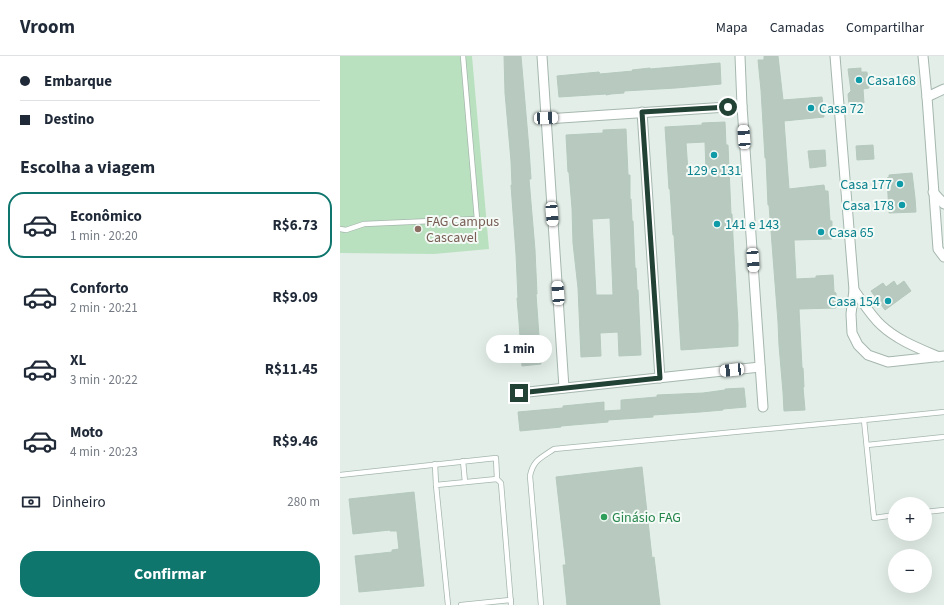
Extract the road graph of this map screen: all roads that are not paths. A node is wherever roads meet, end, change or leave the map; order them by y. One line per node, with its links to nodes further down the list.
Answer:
1 (464, 56): 13 (lane)
2 (542, 56): 10 (street)
3 (740, 56): 8 (street)
4 (835, 56): 15 (street)
5 (923, 56): 7 (street)
6 (944, 89): 7 (street)
7 (927, 97): 11 (street)
8 (742, 106): 9 (street); 17 (street)
9 (642, 112): 10 (street); 18 (street)
10 (546, 118): 19 (street)
11 (933, 192): 12 (street); 14 (street)
12 (944, 204)
13 (340, 229)
14 (944, 257)
15 (854, 290): 16 (street); 16 (street)
16 (941, 357)
17 (760, 367): 18 (street); 21 (street)
18 (660, 378): 19 (street)
19 (564, 388): 20 (street)
20 (519, 393)
21 (763, 407)
22 (944, 412): 23 (lane)
23 (864, 420): 25 (lane); 38 (lane)
24 (944, 437): 25 (lane)
25 (867, 445): 34 (lane)
26 (463, 461): 27 (lane); 29 (lane); 30 (lane)
27 (435, 464): 28 (lane); 31 (lane)
28 (340, 475)
29 (497, 479): 30 (lane); 35 (lane)
30 (465, 482): 31 (lane)
31 (436, 485): 36 (lane)
32 (944, 510): 33 (lane)
33 (932, 511)
34 (888, 517)
35 (511, 602): 37 (lane)
36 (448, 605)
37 (461, 605)
38 (541, 605)

